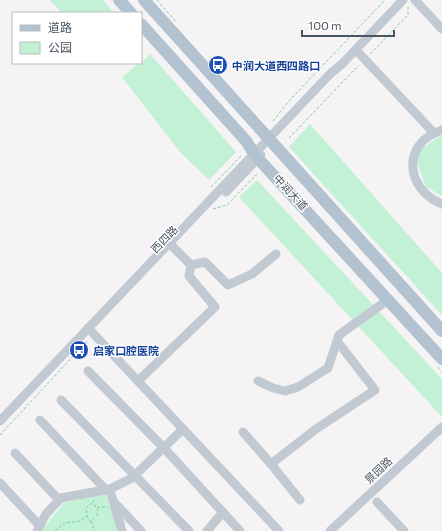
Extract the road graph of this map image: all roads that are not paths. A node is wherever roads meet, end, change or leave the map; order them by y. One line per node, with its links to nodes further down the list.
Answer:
1 (119, 0): 5 (main road)
2 (144, 0): 10 (main road, 中润大道)
3 (415, 0): 7 (street)
4 (406, 4): 8 (street, 西四路)
5 (130, 12)
6 (142, 25): 11 (main road, 中润大道)
7 (442, 29)
8 (356, 50): 9 (street); 10 (street, 西四路)
9 (438, 132): 12 (street)
10 (270, 141): 11 (street, 西四路); 18 (main road, 中润大道)
11 (256, 156): 13 (street, 西四路); 16 (main road, 中润大道)
12 (442, 204)
13 (171, 245): 15 (street); 17 (street, 西四路)
14 (276, 254): 15 (street)
15 (191, 265): 22 (street)
16 (389, 299): 19 (street); 20 (main road, 中润大道)
17 (90, 330): 22 (street); 26 (street, 西四路); 28 (street, 西四路)
18 (442, 331)
19 (337, 341): 23 (street); 33 (street)
20 (442, 359)
21 (88, 371): 31 (street)
22 (138, 381): 29 (street)
23 (258, 381)
24 (61, 400): 34 (street)
25 (40, 420): 36 (street)
26 (0, 421)
27 (442, 427): 49 (street, 景园路)
28 (0, 428)
29 (183, 430): 31 (street); 48 (street)
30 (243, 432): 33 (street)
31 (164, 448): 34 (street); 41 (street)
32 (15, 453): 37 (street)
33 (272, 464): 38 (street)
34 (135, 475): 36 (street); 45 (street)
35 (0, 483): 42 (street)
36 (108, 489): 37 (street); 40 (street)
37 (59, 500): 42 (street)
38 (300, 500)
39 (377, 502): 50 (street)
40 (113, 503): 43 (street); 44 (street)
41 (223, 512): 46 (street); 47 (street)
42 (39, 528)
43 (122, 531)
44 (141, 531)
45 (189, 531)
46 (207, 531)
47 (240, 531)
48 (279, 531)
49 (330, 531)
50 (404, 531)

